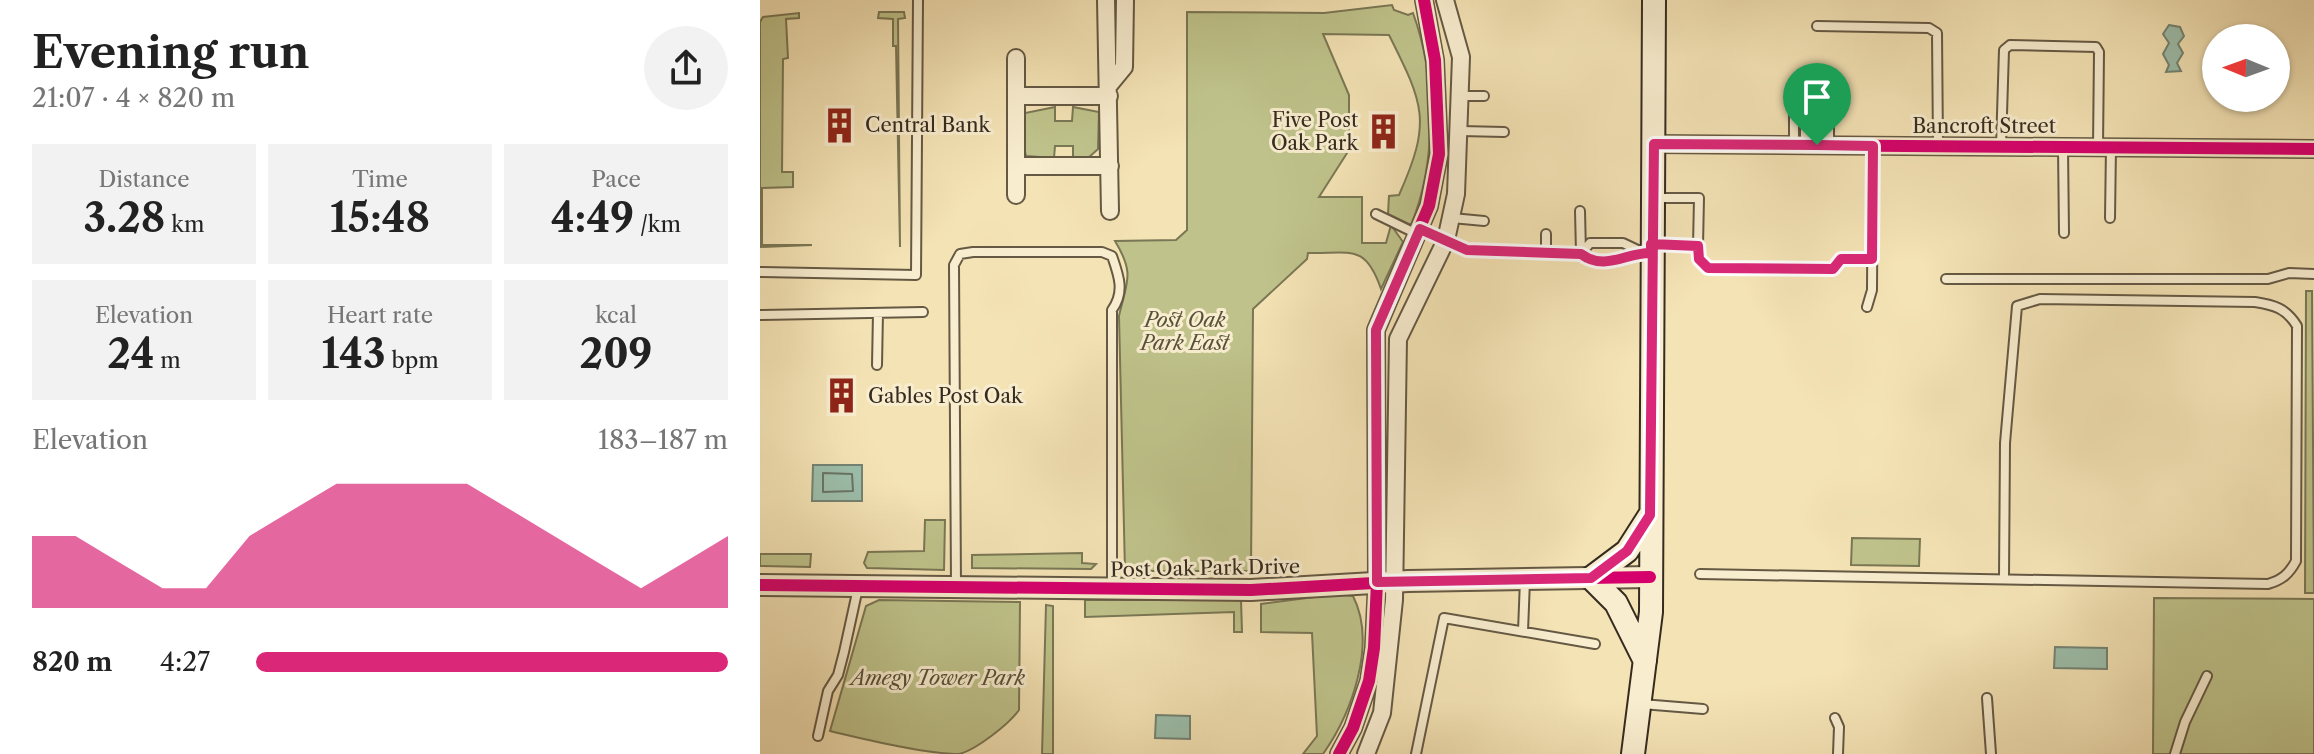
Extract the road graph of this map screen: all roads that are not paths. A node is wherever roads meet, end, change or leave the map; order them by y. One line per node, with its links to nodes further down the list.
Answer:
1 (918, 0): 46 (lane)
2 (1106, 0): 13 (street)
3 (1125, 0): 13 (street)
4 (1424, 0): 37 (street)
5 (1445, 0): 15 (street)
6 (1654, 0): 19 (main road)
7 (1817, 26): 22 (lane)
8 (1016, 58): 14 (street)
9 (1794, 87): 20 (lane)
10 (1805, 87): 20 (lane)
11 (1817, 87): 20 (lane)
12 (1829, 87): 20 (lane)
13 (1110, 90): 14 (street); 28 (street)
14 (1017, 96): 27 (street)
15 (1461, 96): 16 (lane); 17 (street)
16 (1484, 96)
17 (1461, 131): 18 (lane); 34 (street)
18 (1504, 132)
19 (1654, 144): 20 (street, Bancroft Street); 30 (main road)
20 (1811, 145): 21 (street, Bancroft Street)
21 (1873, 146): 22 (street, Bancroft Street); 45 (lane)
22 (1938, 146): 23 (street, Bancroft Street)
23 (2001, 146): 24 (street, Bancroft Street); 25 (lane)
24 (2063, 147): 25 (street, Bancroft Street); 38 (lane)
25 (2105, 147): 26 (street, Bancroft Street); 35 (lane)
26 (2314, 149)
27 (1016, 166): 28 (street); 29 (street)
28 (1110, 166): 31 (street)
29 (1016, 195)
30 (1652, 198): 41 (lane); 42 (main road)
31 (1110, 211)
32 (1580, 211): 44 (lane)
33 (1376, 214): 37 (lane)
34 (1451, 218): 36 (lane); 40 (street)
35 (2110, 218)
36 (1484, 221)
37 (1419, 232): 40 (lane); 60 (street)
38 (2064, 233)
39 (1546, 234): 43 (lane)
40 (1446, 240): 43 (lane); 60 (street)
41 (1698, 246): 42 (lane); 45 (lane)
42 (1648, 250): 44 (lane); 44 (lane); 54 (main road)
43 (1546, 254): 44 (lane)
44 (1581, 254)
45 (1872, 259): 49 (lane)
46 (760, 272)
47 (2314, 274): 48 (lane)
48 (1946, 279)
49 (1867, 307)
50 (923, 312): 51 (lane)
51 (878, 313): 52 (lane); 53 (lane)
52 (760, 315)
53 (877, 365)
54 (1650, 515): 56 (main road); 57 (main road)
55 (1700, 574): 58 (lane)
56 (1650, 577): 57 (street, Post Oak Park Drive); 67 (main road)
57 (1591, 578): 59 (street, Post Oak Park Drive); 67 (main road)
58 (2004, 578): 58 (lane)
59 (1525, 580): 60 (street, Post Oak Park Drive); 65 (lane)
60 (1386, 582): 64 (street, Post Oak Park Drive); 74 (street); 75 (street)
61 (760, 585): 62 (street, Post Oak Park Drive)
62 (858, 588): 63 (street, Post Oak Park Drive); 73 (lane)
63 (956, 589): 64 (street, Post Oak Park Drive); 64 (lane)
64 (1112, 590)
65 (1523, 631): 66 (lane); 76 (lane)
66 (1595, 644)
67 (1647, 665): 70 (main road)
68 (2207, 676): 80 (lane)
69 (1987, 698): 79 (lane)
70 (1642, 704): 71 (lane); 77 (main road)
71 (1703, 709)
72 (1835, 718): 78 (lane)
73 (818, 736)
74 (1339, 754)
75 (1366, 754)
76 (1416, 754)
77 (1633, 754)
78 (1838, 754)
79 (1991, 754)
80 (2175, 754)

